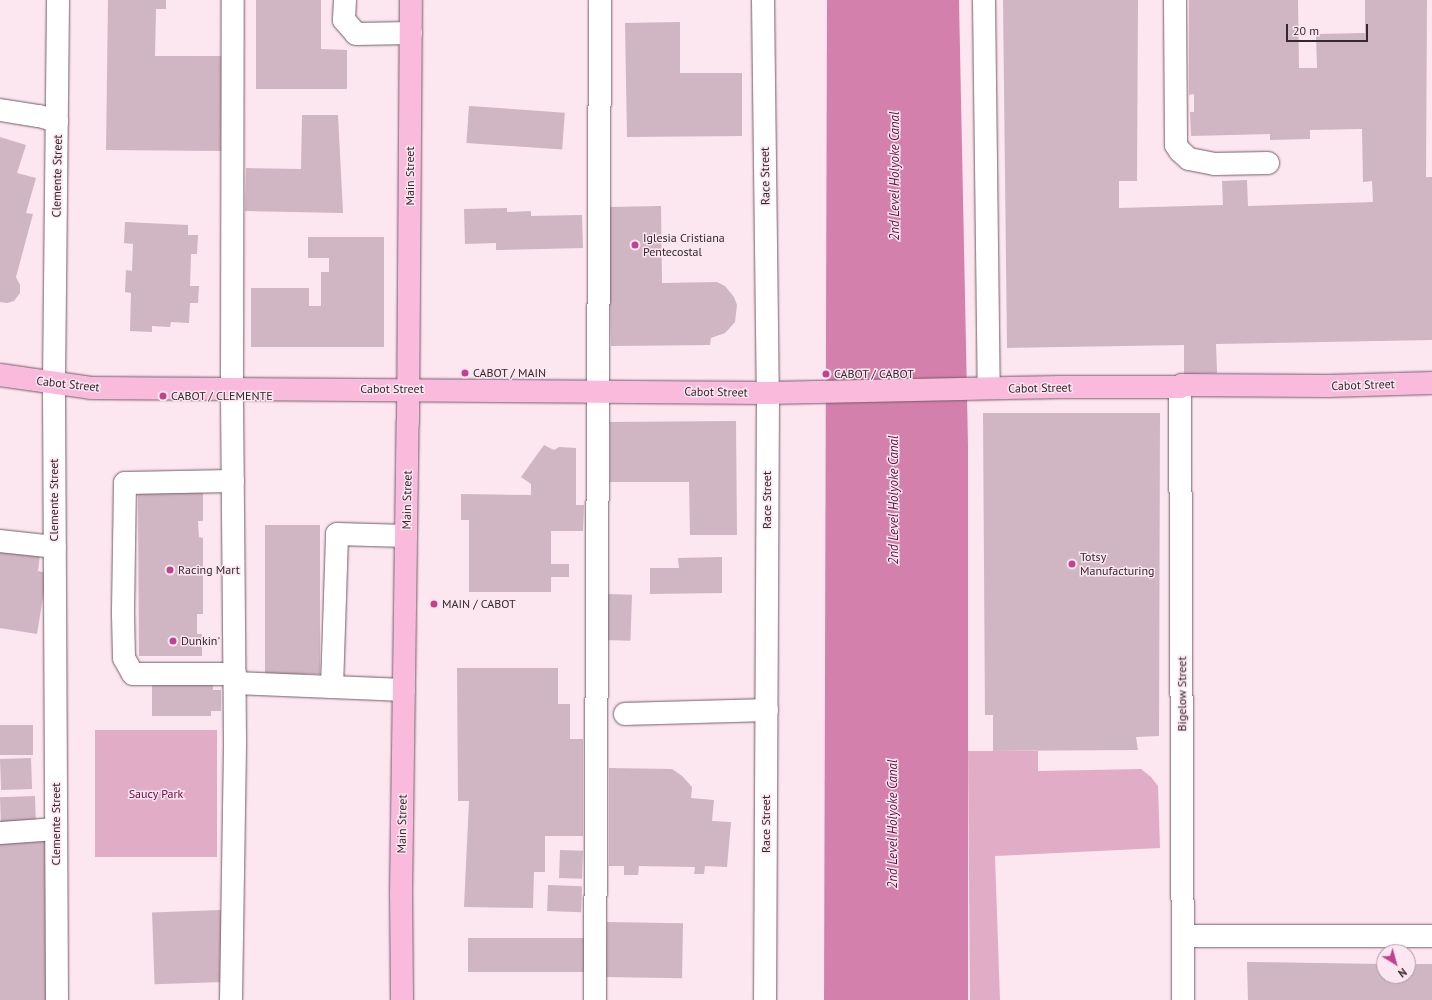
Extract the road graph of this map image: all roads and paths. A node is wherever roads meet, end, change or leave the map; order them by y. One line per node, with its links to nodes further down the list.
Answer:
1 (58, 0): 11 (street, Clemente Street)
2 (233, 0): 16 (street)
3 (345, 0): 9 (street)
4 (411, 0): 9 (main road, Main Street)
5 (600, 0): 20 (street)
6 (763, 0): 21 (street, Race Street)
7 (984, 0): 17 (street)
8 (1176, 0): 12 (street)
9 (411, 33): 19 (main road, Main Street)
10 (0, 110): 11 (street)
11 (57, 121): 14 (street, Clemente Street)
12 (1268, 163)
13 (0, 375): 14 (main road, Cabot Street)
14 (54, 383): 16 (main road, Cabot Street); 25 (street, Clemente Street)
15 (1432, 383): 18 (main road, Cabot Street)
16 (232, 388): 19 (main road, Cabot Street); 22 (street)
17 (985, 388): 18 (main road, Cabot Street); 21 (main road, Cabot Street)
18 (1180, 388): 33 (street, Bigelow Street)
19 (408, 389): 20 (main road, Cabot Street); 23 (main road, Main Street)
20 (598, 391): 21 (main road, Cabot Street); 38 (street)
21 (776, 393): 29 (street, Race Street)
22 (233, 481): 26 (street); 26 (street)
23 (406, 536): 27 (street); 28 (main road, Main Street)
24 (0, 541): 25 (street)
25 (55, 547): 31 (street, Clemente Street)
26 (235, 678): 27 (street); 36 (street)
27 (332, 687): 28 (street)
28 (404, 690): 37 (main road, Main Street)
29 (767, 710): 30 (street); 39 (street, Race Street)
30 (625, 714)
31 (56, 829): 32 (street); 35 (street, Clemente Street)
32 (0, 833)
33 (1183, 936): 34 (street); 40 (street, Bigelow Street)
34 (1432, 936)
35 (57, 1000)
36 (231, 1000)
37 (402, 1000)
38 (595, 1000)
39 (765, 1000)
40 (1183, 1000)

